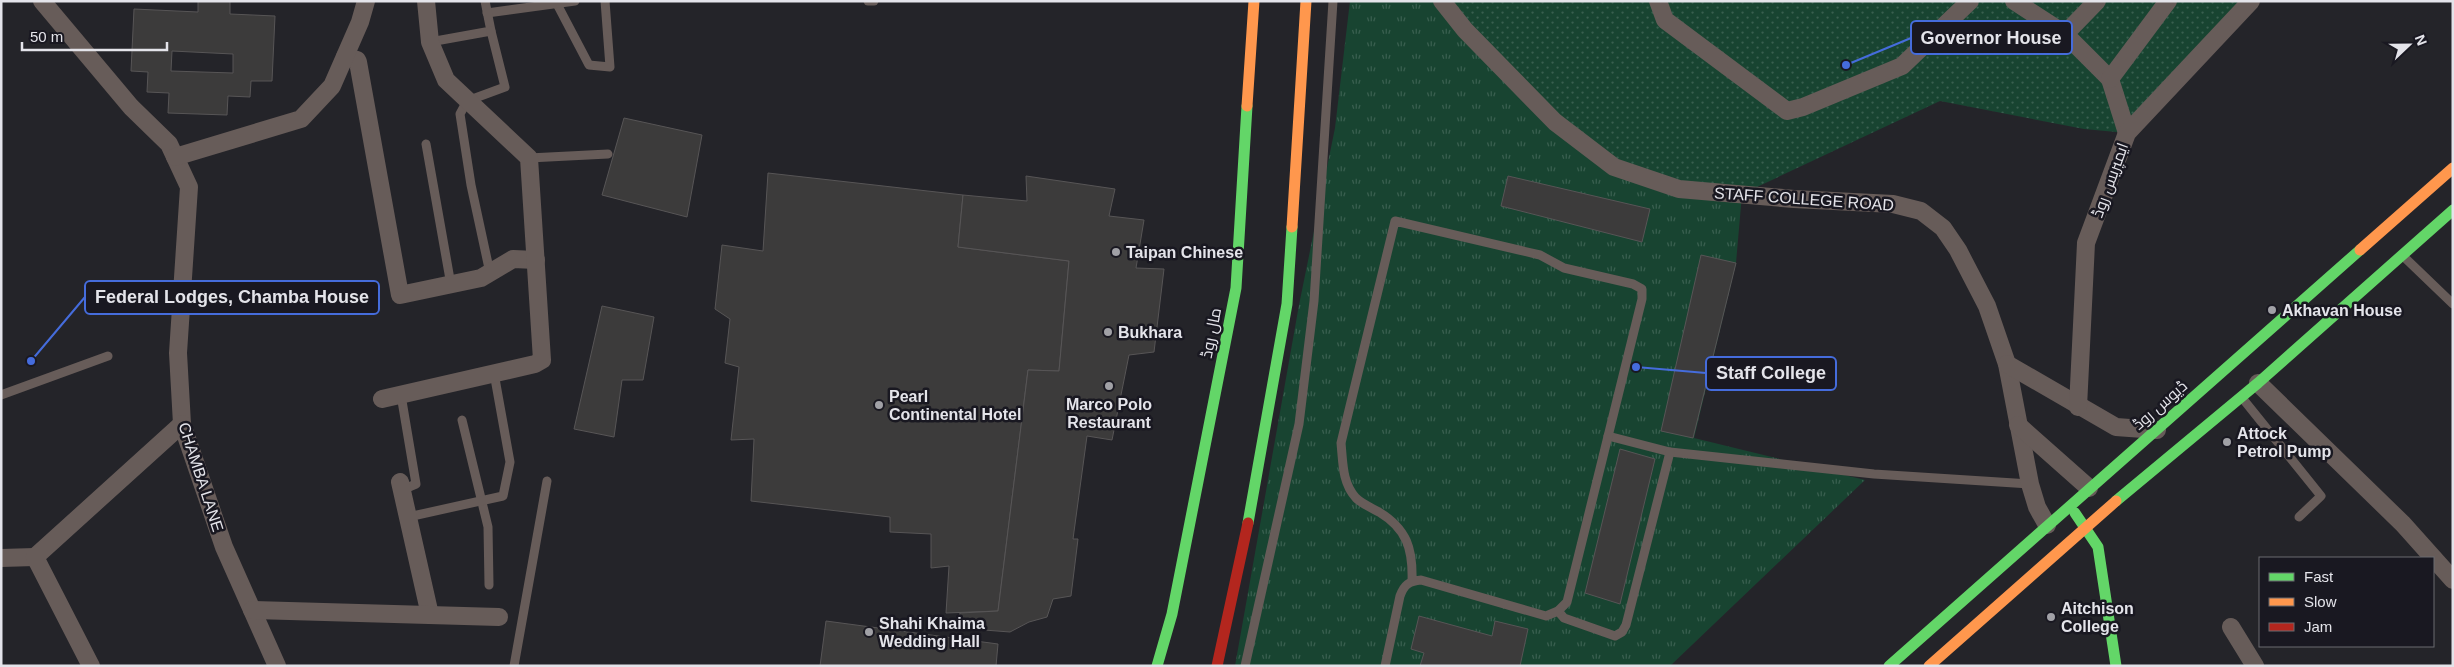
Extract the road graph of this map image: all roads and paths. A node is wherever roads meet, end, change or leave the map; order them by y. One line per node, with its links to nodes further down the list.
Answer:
1 (42, 1): 31 (street, CHAMBA LANE)
2 (366, 1): 25 (street)
3 (426, 1): 24 (street)
4 (485, 1): 21 (lane)
5 (575, 1): 19 (lane)
6 (605, 1): 19 (lane)
7 (868, 1): 8 (lane)
8 (874, 1)
9 (1254, 1): 80 (main road, مال روڈ)
10 (1306, 1): 81 (main road)
11 (1333, 1): 82 (lane)
12 (1442, 1): 41 (street, STAFF COLLEGE ROAD)
13 (1658, 1): 14 (street)
14 (1970, 1)
15 (2014, 1): 23 (street)
16 (2097, 1): 23 (street)
17 (2168, 1): 26 (street)
18 (2251, 1): 28 (street, ایمپریس روڈ)
19 (557, 4): 20 (lane)
20 (524, 5): 21 (lane)
21 (487, 13): 22 (lane)
22 (491, 31): 24 (lane); 27 (lane)
23 (2065, 34): 26 (street)
24 (430, 42): 27 (street)
25 (345, 57): 31 (street); 38 (street)
26 (2110, 79): 28 (street)
27 (467, 102): 32 (street); 37 (lane)
28 (2127, 133): 48 (street, ایمپریس روڈ)
29 (426, 144): 38 (lane)
30 (608, 154): 32 (lane)
31 (175, 157): 50 (street, CHAMBA LANE)
32 (529, 158): 36 (street)
33 (2453, 168): 52 (main road, ڈیوس روڈ)
34 (2453, 210): 35 (main road)
35 (2402, 255): 39 (lane); 43 (main road)
36 (536, 260): 37 (street); 42 (street)
37 (490, 273): 38 (street)
38 (451, 285)
39 (2453, 304)
40 (108, 356): 44 (lane)
41 (2007, 364): 48 (street); 51 (street, STAFF COLLEGE ROAD)
42 (494, 373): 45 (street); 59 (lane)
43 (2258, 383): 46 (main road); 66 (street)
44 (1, 395)
45 (401, 395): 47 (street); 57 (lane)
46 (2241, 397): 62 (lane); 64 (main road)
47 (382, 400)
48 (2078, 407): 52 (street)
49 (462, 420): 59 (lane)
50 (182, 424): 65 (street); 72 (street, CHAMBA LANE)
51 (2018, 425): 56 (street, STAFF COLLEGE ROAD); 58 (street)
52 (2157, 430): 58 (main road, ڈیوس روڈ)
53 (1608, 436): 54 (lane); 69 (lane); 73 (lane)
54 (1670, 452): 56 (lane); 73 (lane)
55 (547, 481): 79 (lane)
56 (2030, 484): 63 (street, STAFF COLLEGE ROAD)
57 (401, 486): 61 (street)
58 (2089, 488): 60 (main road, ڈیوس روڈ)
59 (481, 502): 61 (lane); 71 (lane)
60 (2070, 505): 63 (main road, ڈیوس روڈ); 64 (main road)
61 (408, 517): 74 (street)
62 (2299, 517)
63 (2047, 525): 84 (main road, ڈیوس روڈ)
64 (2085, 527): 85 (main road); 86 (main road)
65 (35, 557): 67 (street); 77 (street)
66 (2432, 557)
67 (1, 558)
68 (2434, 559): 70 (street)
69 (1412, 580): 73 (lane); 83 (lane)
70 (2453, 580)
71 (489, 585)
72 (252, 610): 74 (street); 78 (street, CHAMBA LANE)
73 (1558, 611)
74 (430, 615): 75 (street)
75 (498, 616)
76 (2231, 627): 87 (street)
77 (91, 666)
78 (277, 666)
79 (514, 666)
80 (1157, 666)
81 (1216, 666)
82 (1245, 666)
83 (1385, 666)
84 (1889, 666)
85 (1929, 666)
86 (2116, 666)
87 (2256, 666)

